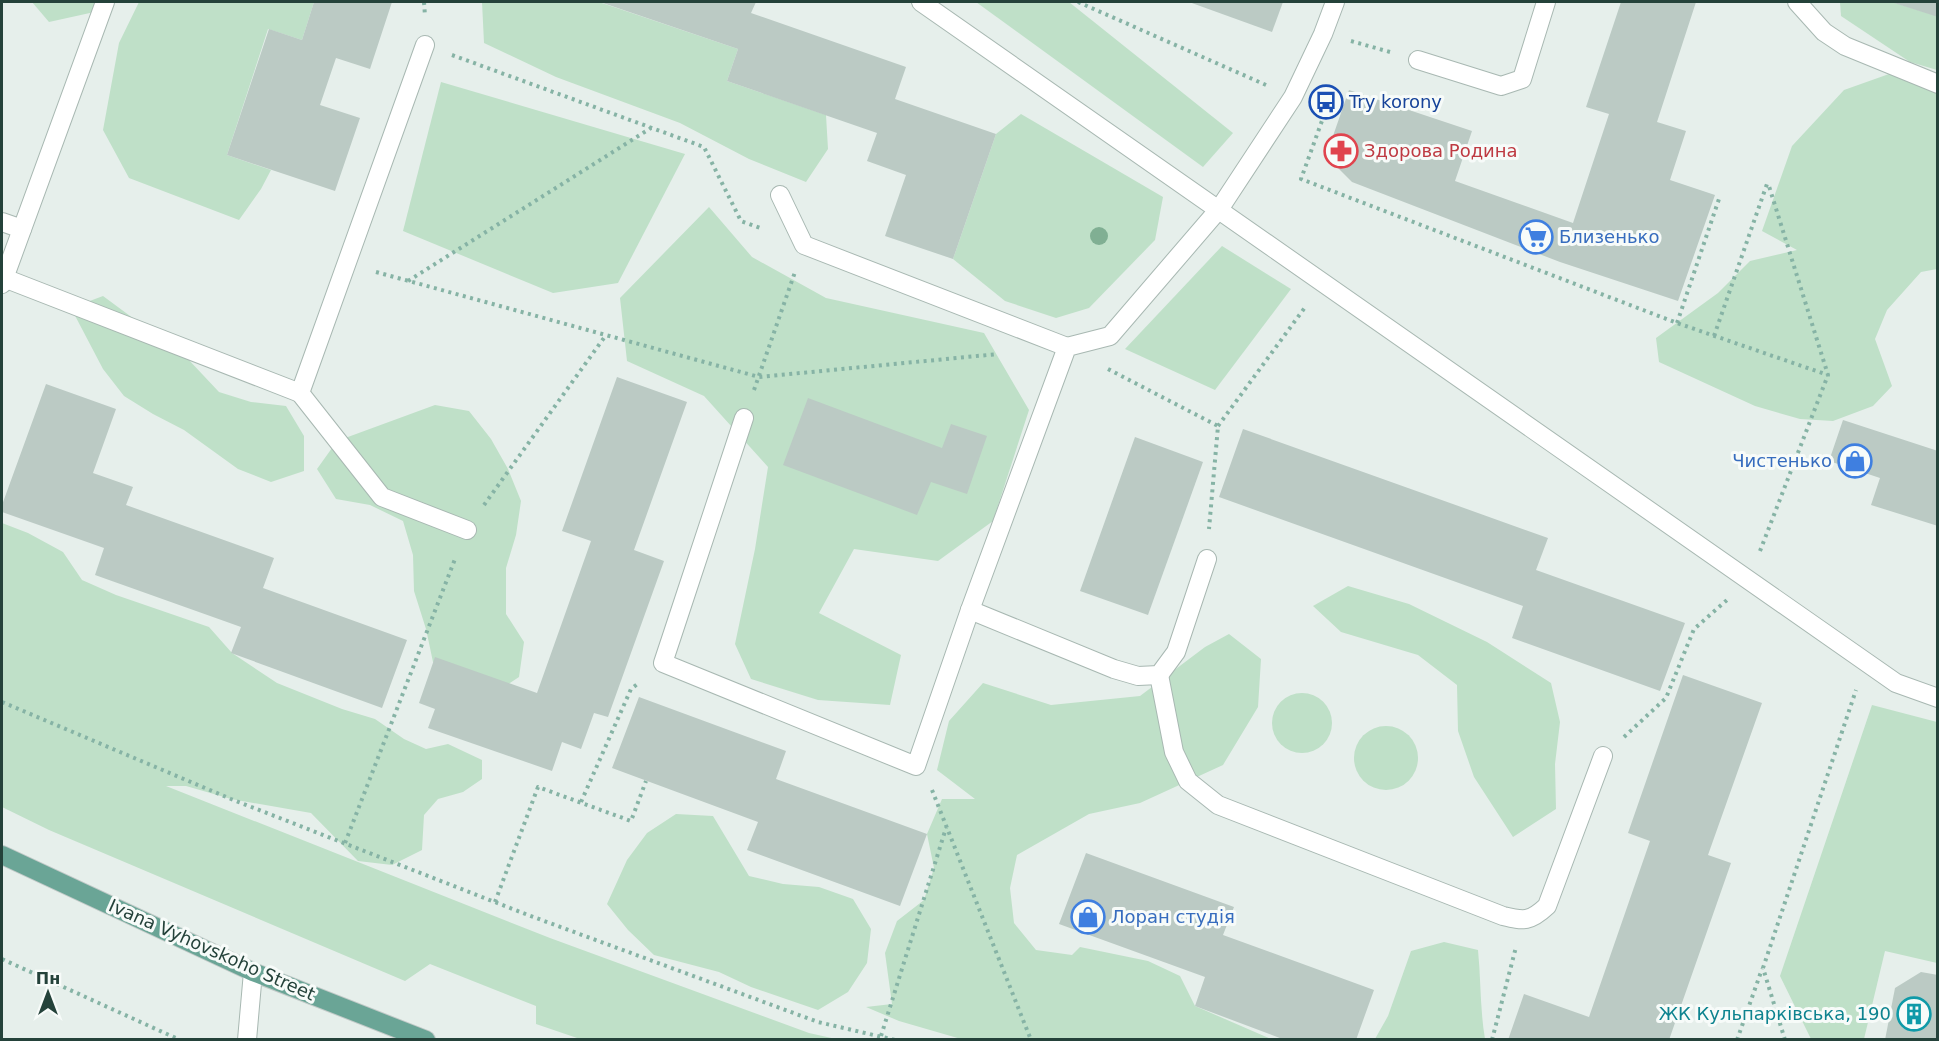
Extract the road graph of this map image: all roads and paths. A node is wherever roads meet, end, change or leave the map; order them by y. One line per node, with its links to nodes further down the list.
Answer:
1 (105, 2): 22 (street)
2 (921, 2): 20 (street)
3 (1078, 2): 14 (path)
4 (1335, 2): 14 (street)
5 (1546, 2): 11 (street)
6 (1797, 2): 12 (street)
7 (1353, 31): 8 (path)
8 (1350, 41): 10 (path); 11 (path)
9 (425, 45): 17 (path); 24 (street)
10 (1346, 51)
11 (1418, 60)
12 (1938, 84)
13 (1333, 90): 15 (path)
14 (1293, 97): 20 (street)
15 (1326, 110): 16 (path); 28 (path)
16 (1331, 113)
17 (651, 128): 23 (path); 26 (path)
18 (780, 195): 23 (street)
19 (1720, 196): 28 (path)
20 (1220, 208): 27 (street); 31 (street)
21 (2, 222): 22 (street)
22 (22, 229): 25 (street)
23 (804, 245): 31 (street); 34 (path)
24 (346, 264): 26 (path); 35 (street)
25 (3, 281): 35 (street)
26 (407, 281): 29 (path)
27 (1324, 281): 37 (path); 40 (street)
28 (1677, 323): 30 (path)
29 (606, 335): 34 (path); 38 (path)
30 (1714, 336): 33 (path); 33 (path)
31 (1067, 347): 37 (path); 41 (street)
32 (1008, 353): 34 (path)
33 (1828, 375): 40 (path)
34 (759, 377): 36 (path)
35 (300, 393): 38 (street)
36 (744, 418): 43 (street)
37 (1218, 426): 39 (path)
38 (466, 530): 52 (path)
39 (1207, 559): 44 (street)
40 (1749, 580): 42 (street); 47 (path)
41 (970, 610): 44 (street); 48 (street)
42 (1866, 662): 45 (street); 57 (path)
43 (663, 663): 48 (street); 50 (path)
44 (1159, 675): 55 (street)
45 (1938, 698)
46 (2, 702): 52 (path)
47 (1603, 756): 55 (street)
48 (919, 758): 51 (path)
49 (646, 781): 50 (path)
50 (581, 802): 54 (path)
51 (946, 827): 59 (path); 64 (path)
52 (345, 843): 54 (path)
53 (2, 855): 58 (main road, Ivana Vyhovskoho Street)
54 (495, 902): 59 (path)
55 (1524, 921): 65 (path)
56 (2, 959): 60 (path)
57 (1763, 968): 66 (path); 67 (path)
58 (253, 972): 61 (street); 62 (main road, Ivana Vyhovskoho Street)
59 (881, 1036): 63 (path)
60 (180, 1040)
61 (247, 1040)
62 (426, 1040)
63 (895, 1040)
64 (1030, 1040)
65 (1492, 1040)
66 (1737, 1040)
67 (1785, 1040)

